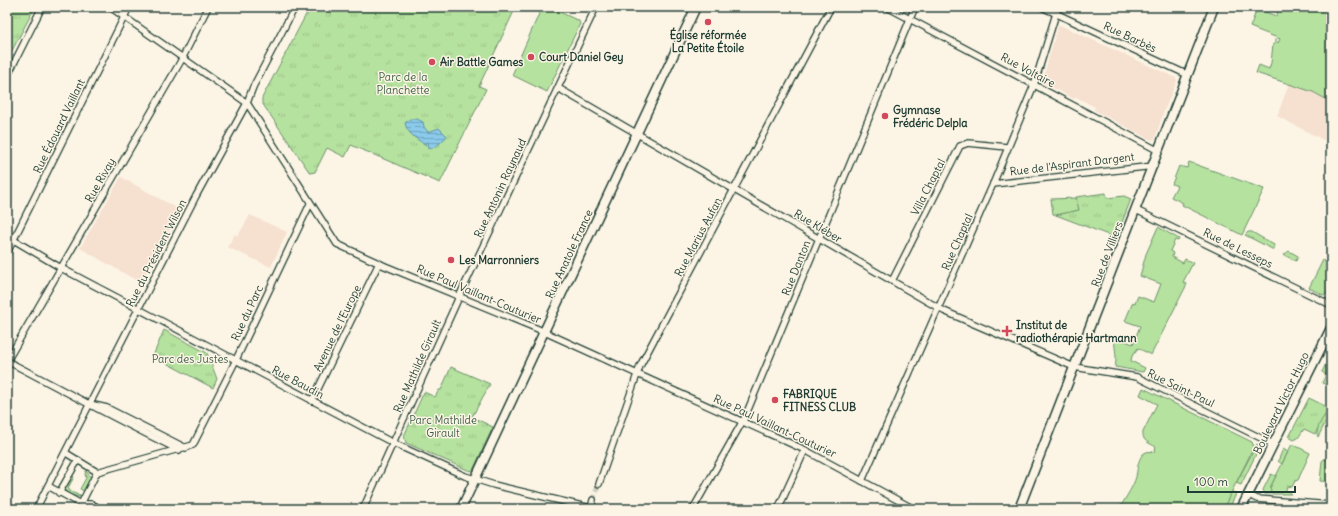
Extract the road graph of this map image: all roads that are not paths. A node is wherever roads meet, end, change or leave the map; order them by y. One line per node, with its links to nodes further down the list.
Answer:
1 (42, 7): 19 (street)
2 (110, 7): 15 (street, Rue Paul Vaillant-Couturier)
3 (129, 7): 15 (street, Rue Édouard Vaillant)
4 (208, 7): 17 (street, Rue Rivay)
5 (295, 7): 22 (street, Rue du Président Wilson)
6 (596, 7): 21 (street, Rue Antonin Raynaud)
7 (696, 7): 23 (street, Rue Anatole France)
8 (831, 7): 28 (street, Rue Marius Aufan)
9 (887, 7): 16 (street, Rue Voltaire)
10 (915, 7): 16 (street, Rue Danton)
11 (1042, 7): 14 (street, Rue Barbès)
12 (1058, 7): 14 (street, Rue Chaptal)
13 (1214, 7): 18 (street, Rue de Villiers)
14 (1056, 14): 18 (street, Rue Barbès); 20 (street, Rue Chaptal)
15 (124, 17): 17 (street, Rue Paul Vaillant-Couturier); 33 (street, Rue Édouard Vaillant)
16 (910, 19): 20 (street, Rue Voltaire); 32 (street, Rue Danton)
17 (182, 59): 22 (street, Rue Paul Vaillant-Couturier); 36 (street, Rue Rivay)
18 (1188, 75): 25 (street, Rue de Villiers)
19 (7, 77)
20 (1034, 85): 24 (street, Rue Chaptal); 25 (street, Rue Voltaire)
21 (558, 88): 23 (street, Rue Kléber); 38 (street, Rue Antonin Raynaud)
22 (247, 103): 29 (street, Rue Paul Vaillant-Couturier); 41 (street, Rue du Président Wilson)
23 (637, 133): 28 (street, Rue Kléber); 43 (street, Rue Anatole France)
24 (1007, 148): 27 (street, Rue Chaptal); 37 (street, Villa Chaptal)
25 (1159, 151): 26 (street, Rue de Villiers)
26 (1154, 166): 27 (street, Rue de l'Aspirant Dargent); 30 (street, Rue de Villiers)
27 (993, 184): 40 (street, Rue Chaptal)
28 (735, 189): 32 (street, Rue Kléber); 47 (street, Rue Marius Aufan)
29 (310, 204): 35 (street, Rue Paul Vaillant-Couturier); 44 (street, Rue du Parc)
30 (1136, 210): 39 (street, Rue de Lesseps); 46 (street, Rue de Villiers)
31 (7, 236): 33 (street, Rue Baudin)
32 (819, 238): 37 (street, Rue Kléber); 50 (street, Rue Danton)
33 (14, 240): 34 (street, Rue Édouard Vaillant); 36 (street, Rue Baudin)
34 (7, 253)
35 (379, 264): 38 (street, Rue Paul Vaillant-Couturier); 48 (street, Avenue de l'Europe)
36 (61, 268): 41 (street, Rue Baudin); 45 (street, Rue Rivay)
37 (892, 281): 40 (street, Rue Kléber)
38 (459, 297): 43 (street, Rue Paul Vaillant-Couturier); 51 (street, Rue Mathilde Girault)
39 (1331, 305)
40 (938, 308): 46 (street, Rue Kléber); 60 (street, Rue Chaptal)
41 (138, 309): 44 (street, Rue Baudin); 49 (street, Rue du Président Wilson)
42 (1331, 328): 52 (street, Boulevard Victor Hugo)
43 (544, 332): 47 (street, Rue Paul Vaillant-Couturier); 59 (street, Rue Anatole France)
44 (236, 360): 48 (street, Rue Baudin); 53 (street, Rue du Parc)
45 (7, 361): 49 (street)
46 (1074, 367): 52 (street, Rue Saint-Paul); 77 (street, Rue de Villiers)
47 (638, 373): 50 (street, Rue Paul Vaillant-Couturier); 61 (street, Rue Marius Aufan)
48 (312, 400): 51 (street, Rue Baudin)
49 (90, 403): 53 (street); 54 (street); 56 (street, Rue du Président Wilson)
50 (742, 421): 55 (street, Rue Paul Vaillant-Couturier); 74 (street, Rue Danton)
51 (393, 443): 59 (street, Rue Baudin); 72 (street, Rue Mathilde Girault)
52 (1273, 444): 64 (street, Boulevard Victor Hugo)
53 (186, 448): 54 (street)
54 (179, 450): 58 (street)
55 (805, 450): 60 (street, Rue Paul Vaillant-Couturier); 75 (street)
56 (66, 453): 57 (street); 62 (street, Rue du Président Wilson)
57 (78, 460): 58 (street); 63 (street)
58 (97, 472): 66 (street)
59 (475, 480): 68 (street, Rue Baudin); 73 (street, Rue Anatole France)
60 (862, 480): 76 (street, Rue Paul Vaillant-Couturier)
61 (599, 484)
62 (48, 486): 63 (street); 69 (street, Rue du Président Wilson)
63 (59, 493): 66 (street)
64 (1249, 495): 67 (street); 78 (street, Boulevard Victor Hugo)
65 (593, 500): 68 (street)
66 (81, 504): 70 (street); 71 (street)
67 (1331, 505)
68 (593, 508)
69 (36, 509)
70 (84, 509)
71 (100, 509)
72 (363, 509)
73 (461, 509)
74 (693, 509)
75 (778, 509)
76 (914, 509)
77 (1019, 509)
78 (1242, 509)

